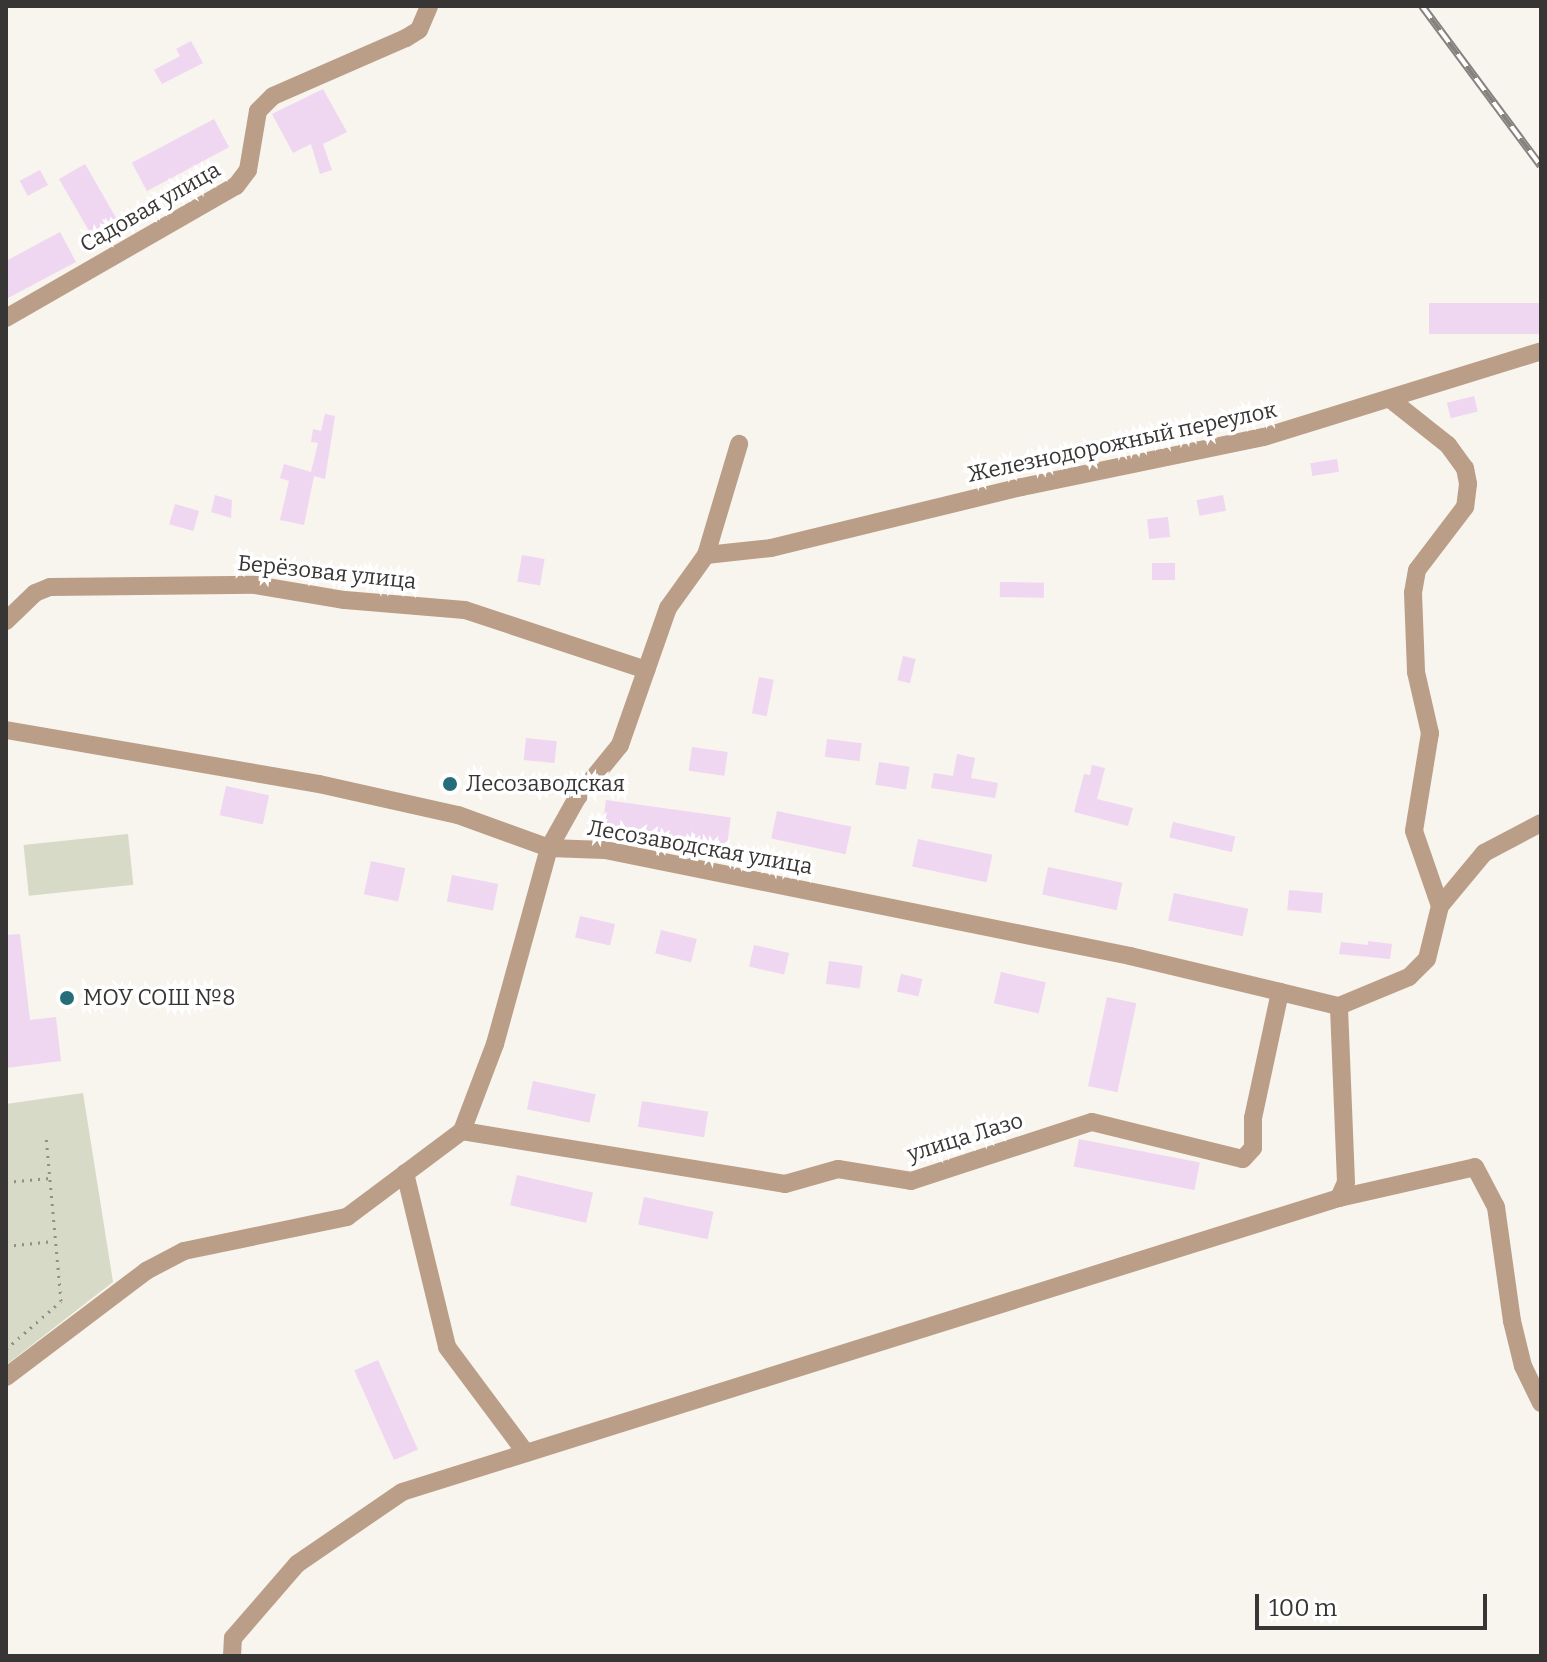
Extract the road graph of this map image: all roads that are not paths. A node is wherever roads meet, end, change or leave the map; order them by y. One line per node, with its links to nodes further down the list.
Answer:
1 (429, 6): 2 (street, Садовая улица)
2 (6, 318)
3 (1541, 351): 4 (street, Железнодорожный переулок)
4 (1390, 399): 6 (street, Железнодорожный переулок); 12 (street)
5 (739, 444): 6 (street)
6 (706, 555): 8 (street)
7 (6, 621): 8 (street, Берёзовая улица)
8 (646, 670): 11 (street)
9 (6, 730): 11 (street, Лесозаводская улица)
10 (1541, 823): 12 (street)
11 (549, 848): 13 (street, Лесозаводская улица); 15 (street)
12 (1440, 906): 14 (street)
13 (1280, 992): 14 (street, Лесозаводская улица); 15 (street, улица Лазо)
14 (1339, 1006): 17 (street)
15 (462, 1131): 16 (street)
16 (405, 1173): 18 (street); 20 (street)
17 (1339, 1198): 19 (street); 20 (street)
18 (6, 1377)
19 (1541, 1403)
20 (526, 1453): 21 (street)
21 (232, 1656)

